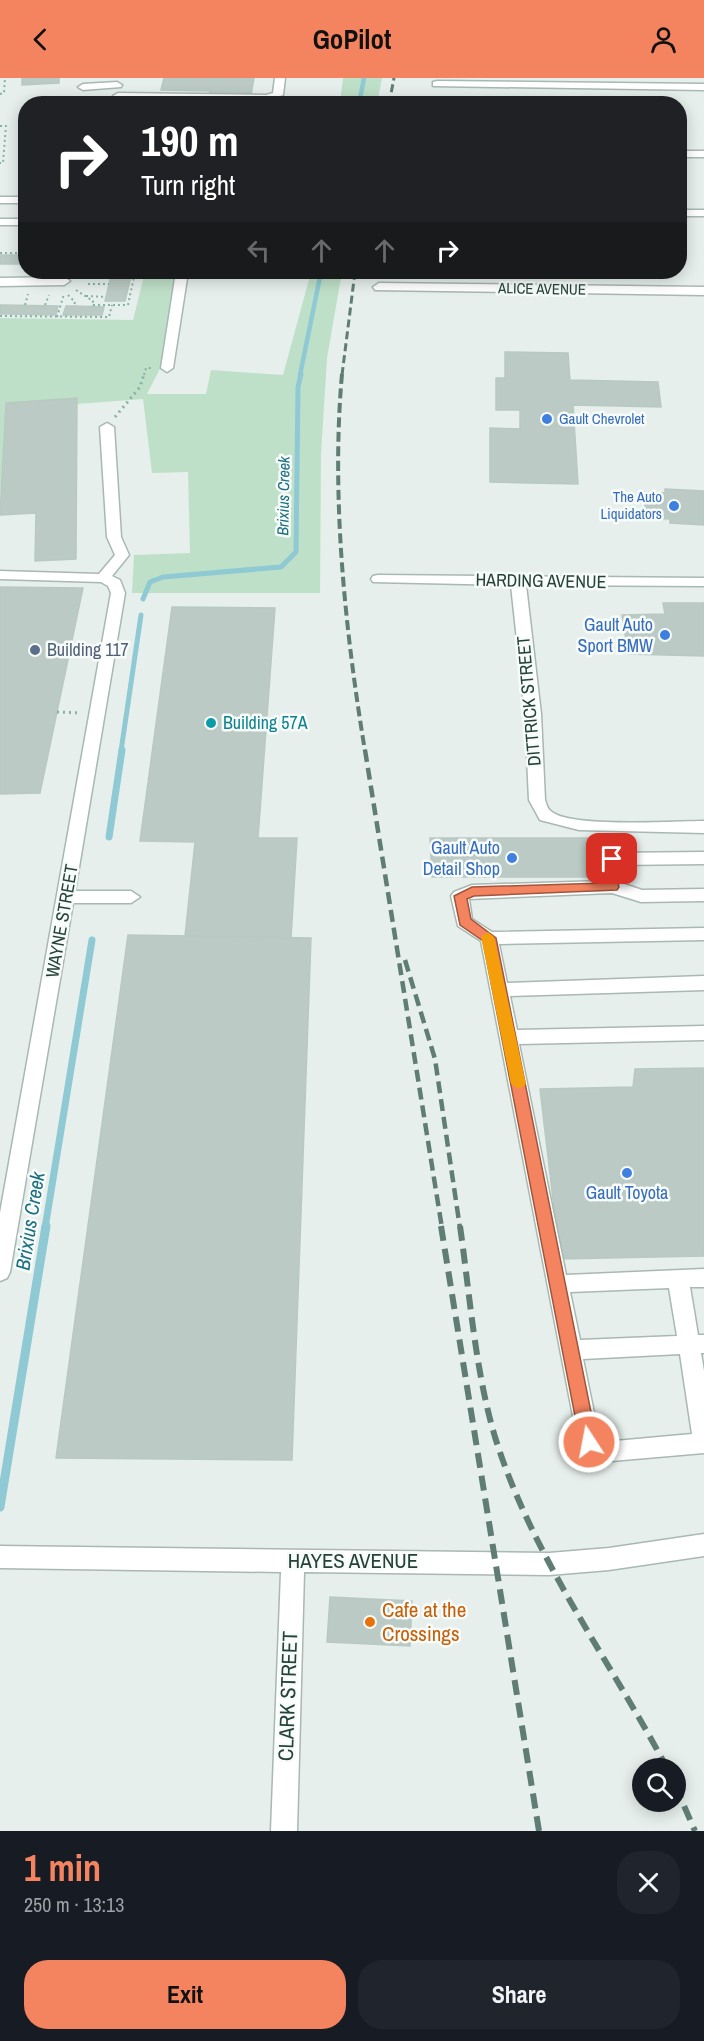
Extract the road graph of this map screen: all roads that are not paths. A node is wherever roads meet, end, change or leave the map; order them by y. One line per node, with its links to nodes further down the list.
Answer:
1 (280, 78): 7 (street)
2 (437, 84): 4 (street)
3 (83, 87): 5 (street)
4 (704, 87)
5 (118, 91): 6 (street)
6 (224, 96)
7 (272, 96)
8 (687, 154): 9 (street)
9 (704, 154)
10 (0, 200): 11 (street)
11 (18, 200)
12 (687, 213): 13 (street)
13 (704, 213)
14 (0, 222): 15 (street)
15 (18, 222)
16 (181, 279): 21 (street)
17 (64, 281): 18 (street)
18 (0, 282)
19 (380, 287): 20 (street, ALICE AVENUE)
20 (704, 291)
21 (167, 368)
22 (107, 427): 24 (street)
23 (0, 575): 24 (street)
24 (103, 578): 34 (street, WAYNE STREET)
25 (378, 579): 26 (street, HARDING AVENUE)
26 (518, 580): 27 (street, HARDING AVENUE); 28 (street, DITTRICK STREET)
27 (704, 582)
28 (635, 826): 29 (street); 30 (street)
29 (704, 827)
30 (641, 858): 31 (street); 32 (street)
31 (704, 858)
32 (613, 887): 33 (street); 37 (street)
33 (704, 895)
34 (66, 897): 35 (street); 42 (street, WAYNE STREET)
35 (131, 897)
36 (704, 933): 37 (street)
37 (489, 938): 39 (street)
38 (704, 983): 39 (street)
39 (500, 990): 41 (street)
40 (704, 1033): 41 (street)
41 (509, 1037): 45 (street)
42 (0, 1272)
43 (704, 1278): 44 (street)
44 (678, 1279): 45 (street); 46 (street)
45 (558, 1284): 47 (street)
46 (696, 1345): 47 (street); 48 (street)
47 (571, 1350): 49 (street)
48 (704, 1437)
49 (704, 1443)
50 (704, 1545): 52 (street, HAYES AVENUE)
51 (0, 1557): 52 (street, HAYES AVENUE)
52 (293, 1560): 53 (street, CLARK STREET)
53 (284, 1831)

